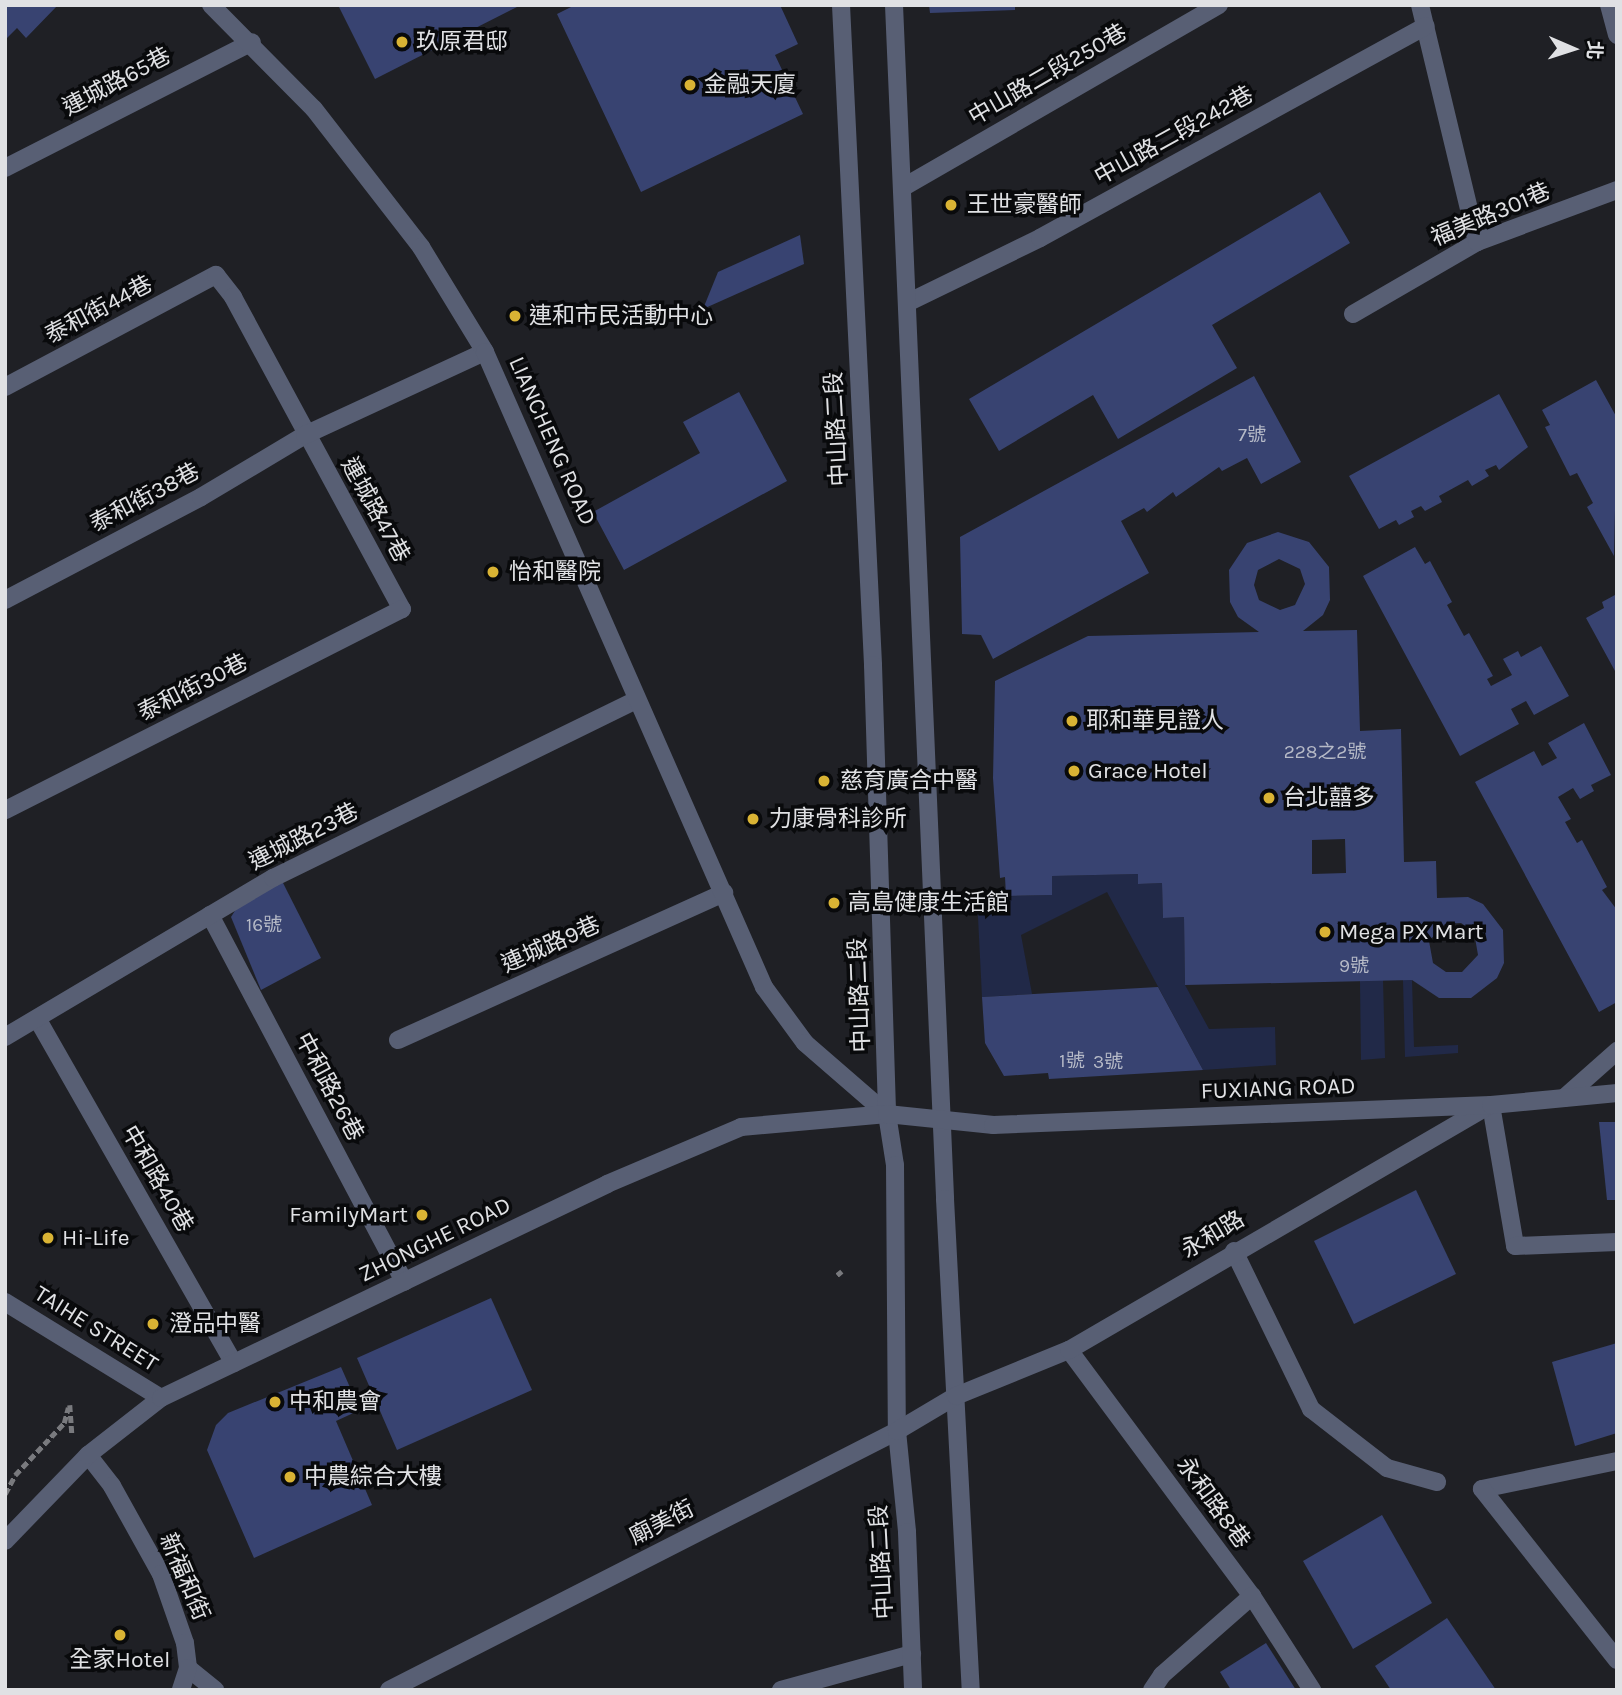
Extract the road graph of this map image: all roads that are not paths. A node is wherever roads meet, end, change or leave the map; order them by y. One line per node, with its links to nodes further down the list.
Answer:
1 (211, 5): 9 (street, LIANCHENG ROAD)
2 (841, 5): 33 (street, 中山路二段)
3 (894, 5): 11 (street)
4 (1219, 5): 11 (street, 中山路二段250巷)
5 (1420, 5): 7 (street)
6 (1609, 5): 8 (street)
7 (1425, 26): 13 (street); 15 (street, 中山路二段242巷)
8 (1617, 35)
9 (252, 42): 10 (street, 連城路65巷); 17 (street, LIANCHENG ROAD)
10 (5, 168)
11 (902, 188): 15 (street)
12 (1617, 190): 13 (street, 福美路301巷)
13 (1477, 242): 16 (street, 福美路301巷)
14 (216, 275): 18 (street, 泰和街44巷); 19 (street, 連城路47巷)
15 (907, 303): 34 (street)
16 (1353, 314)
17 (485, 352): 19 (street); 22 (street, LIANCHENG ROAD)
18 (5, 387)
19 (305, 435): 20 (street, 泰和街38巷); 21 (street, 連城路47巷)
20 (5, 600)
21 (402, 609): 23 (street, 泰和街30巷)
22 (636, 700): 24 (street, LIANCHENG ROAD); 25 (street, 連城路23巷)
23 (5, 810)
24 (724, 893): 28 (street, 連城路9巷); 33 (street, LIANCHENG ROAD)
25 (210, 915): 26 (street, 連城路23巷); 37 (street, 中和路26巷)
26 (38, 1020): 27 (street, 連城路23巷); 40 (street, 中和路40巷)
27 (5, 1037)
28 (398, 1040)
29 (1617, 1051): 31 (street)
30 (1617, 1093): 31 (street, FUXIANG ROAD)
31 (1564, 1098): 32 (street, FUXIANG ROAD)
32 (1491, 1105): 34 (street, FUXIANG ROAD); 35 (street); 36 (street, 永和路)
33 (887, 1114): 34 (street, ZHONGHE ROAD); 37 (street, ZHONGHE ROAD); 43 (street, 中山路二段)
34 (942, 1121): 41 (street)
35 (1617, 1242)
36 (1234, 1251): 39 (street, 永和路); 46 (street)
37 (404, 1282): 40 (street, ZHONGHE ROAD)
38 (5, 1302): 42 (street, TAIHE STREET)
39 (1069, 1350): 41 (street, 永和路); 48 (street, 永和路8巷)
40 (234, 1363): 42 (street, ZHONGHE ROAD)
41 (956, 1396): 43 (street, 廟美街); 57 (street)
42 (161, 1398): 44 (street, ZHONGHE ROAD)
43 (897, 1431): 49 (street, 中山路二段); 54 (street, 廟美街)
44 (88, 1455): 47 (street, ZHONGHE ROAD); 51 (street, 新福和街)
45 (1617, 1461): 50 (street)
46 (1437, 1482)
47 (5, 1541)
48 (1252, 1596): 58 (street); 59 (street, 永和路8巷)
49 (912, 1654): 55 (street); 56 (street, 中山路二段)
50 (1617, 1660)
51 (188, 1668): 52 (street, 新福和街); 53 (street)
52 (181, 1690)
53 (215, 1690)
54 (389, 1690)
55 (781, 1690)
56 (913, 1690)
57 (971, 1690)
58 (1152, 1690)
59 (1312, 1690)

